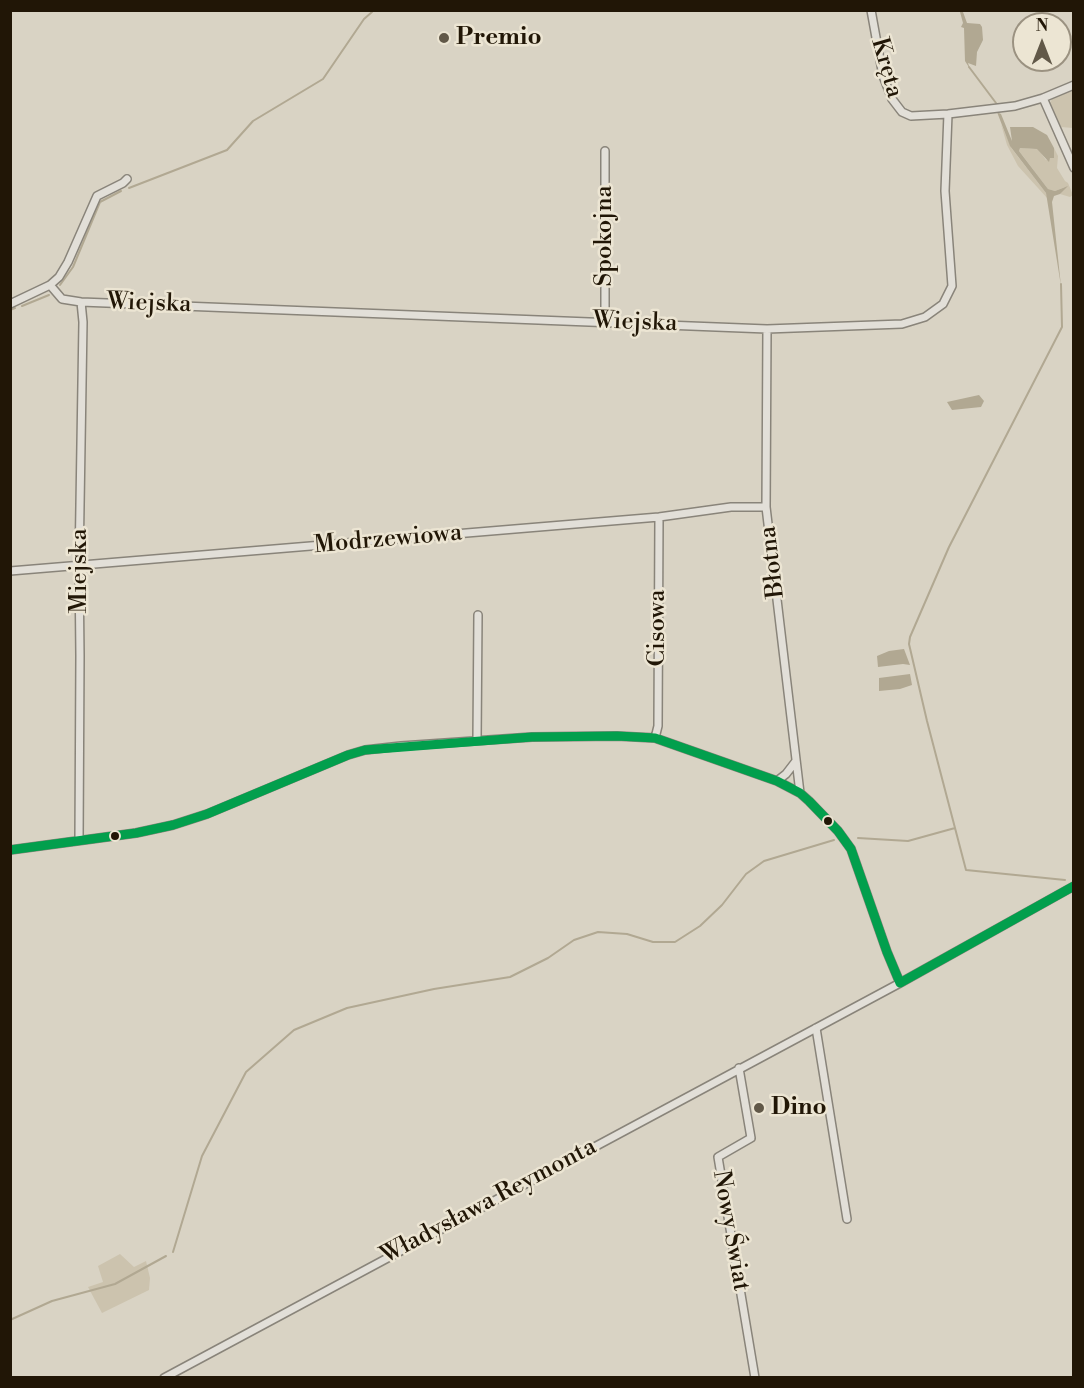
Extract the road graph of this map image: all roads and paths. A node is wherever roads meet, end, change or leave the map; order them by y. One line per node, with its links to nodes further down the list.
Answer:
1 (871, 10): 4 (street, Kręta)
2 (1074, 85): 3 (street)
3 (1043, 98): 4 (street); 6 (street)
4 (948, 114): 12 (street, Wiejska)
5 (605, 151): 11 (street, Spokojna)
6 (1074, 168)
7 (126, 178): 8 (street)
8 (50, 285): 9 (street, Wiejska); 10 (street)
9 (81, 302): 11 (street, Wiejska); 15 (street, Miejska)
10 (10, 304)
11 (605, 322): 12 (street, Wiejska)
12 (767, 329): 13 (street, Błotna)
13 (766, 507): 14 (street, Modrzewiowa); 20 (street, Błotna)
14 (659, 517): 15 (street, Modrzewiowa); 18 (street, Cisowa)
15 (78, 566): 16 (street, Modrzewiowa); 23 (street, Miejska)
16 (10, 572)
17 (478, 615): 19 (street)
18 (655, 738): 19 (street); 21 (street)
19 (477, 740): 23 (street)
20 (796, 761): 21 (street); 22 (street, Błotna)
21 (777, 781): 22 (street)
22 (800, 793): 26 (street)
23 (79, 840): 24 (street)
24 (10, 850)
25 (1074, 886): 26 (street, Władysława Reymonta)
26 (900, 982): 27 (street, Władysława Reymonta)
27 (816, 1028): 28 (street, Władysława Reymonta); 29 (street)
28 (739, 1068): 30 (street, Władysława Reymonta); 31 (street, Nowy Świat)
29 (847, 1219)
30 (164, 1377)
31 (755, 1377)

